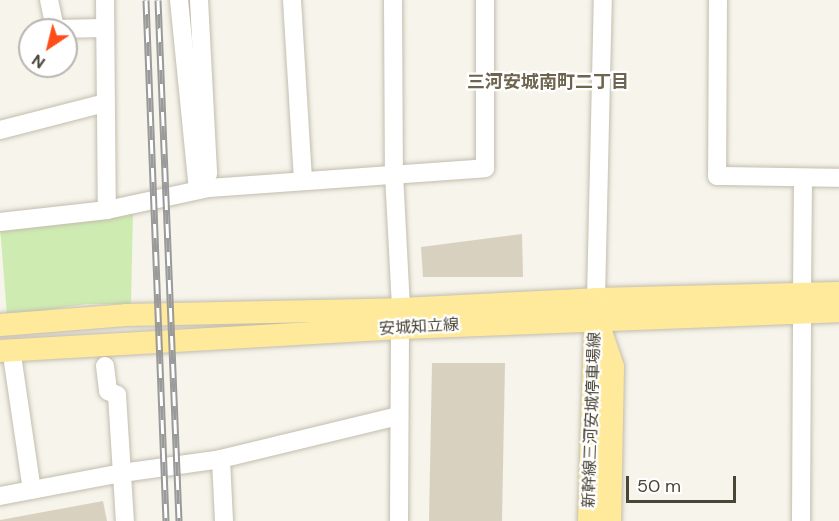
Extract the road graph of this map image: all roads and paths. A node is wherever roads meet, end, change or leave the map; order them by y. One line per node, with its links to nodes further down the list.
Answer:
1 (49, 0): 10 (street)
2 (105, 0): 10 (street)
3 (199, 0): 17 (street)
4 (292, 0): 16 (street)
5 (393, 0): 13 (street)
6 (485, 0): 13 (street)
7 (603, 0): 22 (street)
8 (718, 0): 14 (street)
9 (173, 5): 17 (street)
10 (105, 28): 11 (street)
11 (105, 103): 12 (street); 18 (street)
12 (0, 130)
13 (394, 174): 16 (street); 24 (street)
14 (803, 178): 15 (street); 21 (street)
15 (839, 178)
16 (303, 180): 17 (street)
17 (203, 189): 18 (street)
18 (107, 210): 19 (street)
19 (0, 222)
20 (839, 293): 21 (main road, 安城知立線)
21 (802, 302): 22 (main road, 安城知立線); 23 (main road, 安城知立線); 38 (street)
22 (596, 309): 24 (main road, 安城知立線); 36 (main road, 新幹線三河安城停車場線); 37 (main road, 新幹線三河安城停車場線)
23 (839, 311)
24 (401, 318): 25 (main road, 安城知立線); 26 (main road, 安城知立線); 28 (street)
25 (0, 325)
26 (6, 356): 31 (street)
27 (105, 366): 30 (street)
28 (399, 416): 29 (street); 35 (street)
29 (221, 459): 30 (street); 34 (street)
30 (122, 473): 31 (street); 33 (street)
31 (32, 490): 32 (street)
32 (0, 496)
33 (125, 521)
34 (224, 521)
35 (399, 521)
36 (589, 521)
37 (610, 521)
38 (801, 521)

